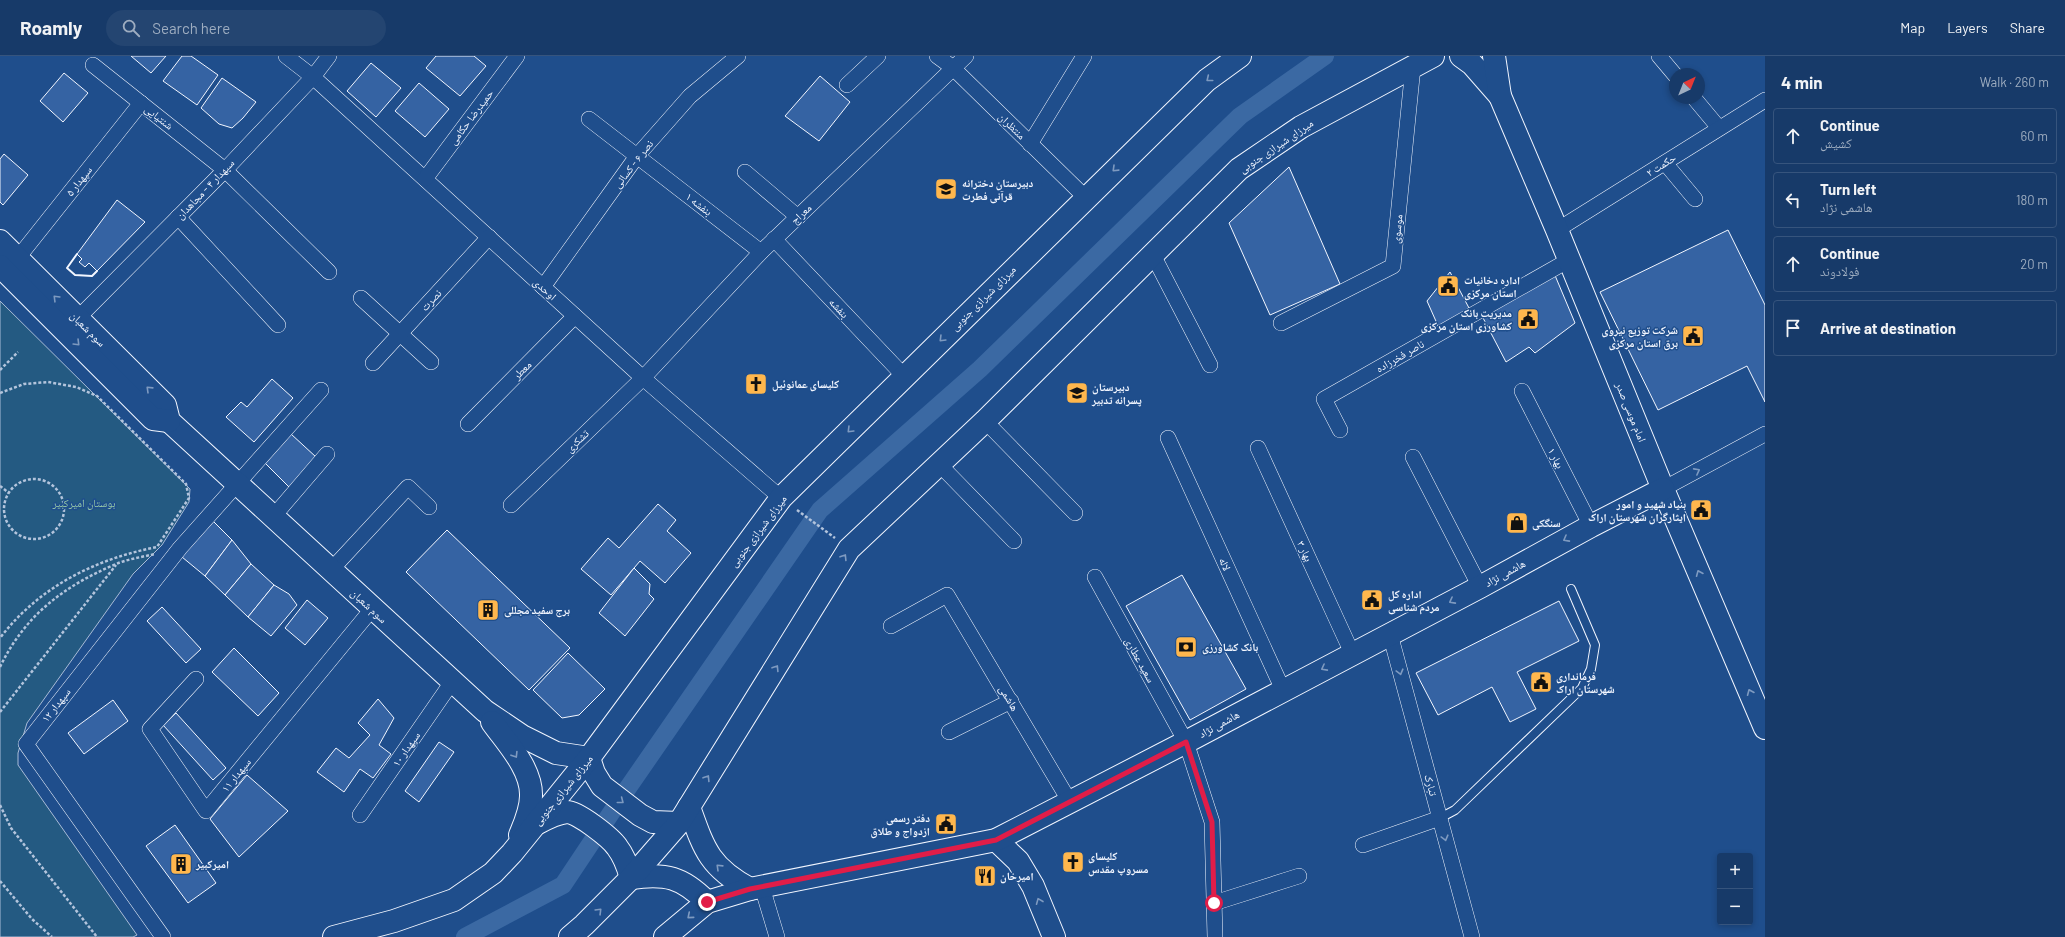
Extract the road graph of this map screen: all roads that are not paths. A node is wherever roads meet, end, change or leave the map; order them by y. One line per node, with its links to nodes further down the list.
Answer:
1 (286, 56): 18 (street, اوحدی)
2 (329, 56): 18 (street, سپهدار ۴ - مجاهدان)
3 (517, 56): 31 (street, حمیدرضا حکامی)
4 (738, 56): 27 (street, نصر ۶ - کسائی)
5 (878, 56): 19 (street)
6 (937, 56): 15 (street, منتظران)
7 (966, 56): 15 (street, معراج)
8 (1084, 56): 26 (street)
9 (1240, 56): 32 (street, میرزای شیرازی جنوبی, one-way to 32)
10 (1433, 56): 16 (street, میرزای شیرازی جنوبی)
11 (1461, 56): 20 (street, امام موسی صدر)
12 (1494, 56): 20 (street, امام موسی صدر)
13 (1659, 56): 17 (street)
14 (93, 65): 22 (street, شنتیایی)
15 (952, 67): 26 (street, منتظران); 35 (street, معراج)
16 (1413, 67): 41 (street, میرزای شیرازی جنوبی); 49 (street, موسوی)
17 (1669, 68)
18 (313, 76): 29 (street, سپهدار ۴ - مجاهدان); 31 (street, اوحدی)
19 (847, 85)
20 (1500, 96): 36 (street, امام موسی صدر)
21 (1765, 100): 25 (street, حکمت ۲)
22 (141, 103): 29 (street, شنتیایی); 43 (street, سپهدار ۵)
23 (1699, 104): 25 (street)
24 (589, 119): 27 (street, بنفشه ۱)
25 (1719, 128): 28 (street, حکمت ۲)
26 (1030, 144): 32 (street, منتظران)
27 (637, 156): 40 (street, بنفشه ۱); 45 (street, نصر ۶ - کسائی)
28 (1665, 163): 33 (street); 36 (street, حکمت ۲)
29 (225, 170): 34 (street, سپهدار ۴ - مجاهدان); 44 (street, شنتیایی)
30 (745, 172): 35 (street)
31 (425, 178): 37 (street, اوحدی)
32 (1085, 197): 55 (street, میرزای شیرازی جنوبی, one-way to 55)
33 (1695, 200)
34 (178, 217): 48 (street, سپهدار ۴ - مجاهدان); 50 (street)
35 (798, 217): 38 (street, معراج)
36 (1557, 230): 42 (street, امام موسی صدر)
37 (489, 237): 45 (street, اوحدی); 51 (street, نصرت)
38 (774, 239): 40 (street, معراج); 55 (street, بنفشه)
39 (0, 241): 43 (street, سوم شعبان)
40 (761, 252): 56 (street, معراج)
41 (1153, 255): 54 (street); 60 (street, میرزای شیرازی جنوبی)
42 (1569, 260): 62 (street, ناصر فخرزاده); 70 (street, امام موسی صدر)
43 (9, 262): 48 (street, سوم شعبان, one-way to 43); 59 (street, سوم شعبان, one-way to 59)
44 (329, 272)
45 (543, 286): 47 (street, اوحدی)
46 (361, 298): 51 (street)
47 (575, 316): 56 (street, اوحدی); 61 (street, معطر)
48 (77, 319): 59 (street, سوم شعبان, one-way to 48)
49 (1281, 323)
50 (278, 325)
51 (400, 334): 52 (street); 53 (street, نصرت)
52 (431, 362)
53 (373, 363)
54 (1210, 365)
55 (904, 376): 71 (street, میرزای شیرازی جنوبی, one-way to 71)
56 (643, 378): 71 (street, اوحدی); 72 (street, تشکری)
57 (321, 390): 69 (street, سپهدار ۱۲)
58 (1522, 391): 76 (street, بهار ۱)
59 (169, 421): 69 (street, سوم شعبان)
60 (985, 421): 68 (street, میرزای شیرازی جنوبی); 74 (street)
61 (468, 424)
62 (1340, 430)
63 (1765, 434): 70 (street, one-way to 63)
64 (1168, 438): 88 (street, لاله)
65 (1258, 448): 85 (street, بهار ۳)
66 (327, 454): 75 (street)
67 (1413, 457): 80 (street)
68 (940, 465): 77 (street); 97 (street, میرزای شیرازی جنوبی, one-way to 68)
69 (237, 484): 75 (street, سوم شعبان); 108 (street, سپهدار ۱۲)
70 (1663, 489): 76 (street, هاشمی نژاد); 91 (street, امام موسی صدر, one-way to 70)
71 (781, 498): 94 (street, میرزای شیرازی جنوبی)
72 (510, 505)
73 (429, 507): 78 (street)
74 (1075, 513)
75 (273, 517): 78 (street, سوم شعبان)
76 (1591, 526): 80 (street, هاشمی نژاد, one-way to 80)
77 (1014, 541)
78 (331, 570): 82 (street, سوم شعبان)
79 (1095, 577): 93 (street, سعید عطاری)
80 (1480, 587): 84 (street, هاشمی نژاد, one-way to 84)
81 (1571, 589): 98 (lane)
82 (372, 608): 86 (street, سپهدار ۱۱); 87 (street, سوم شعبان)
83 (891, 626): 89 (street, هاشمی)
84 (1390, 634): 85 (street, هاشمی نژاد); 98 (street, تبارک, one-way to 98)
85 (1352, 653): 88 (street, هاشمی نژاد, one-way to 88)
86 (196, 679)
87 (452, 682): 90 (street, سوم شعبان); 96 (street, سپهدار ۱۰)
88 (1283, 690): 93 (street, هاشمی نژاد)
89 (1011, 701): 92 (street); 95 (street, هاشمی)
90 (485, 711): 94 (street, سوم شعبان); 102 (street, one-way to 102)
91 (1765, 728)
92 (949, 732)
93 (1186, 742): 95 (street, هاشمی نژاد); 107 (street, سعید عطاری)
94 (589, 758): 97 (street, one-way to 97); 99 (street, میرزای شیرازی جنوبی)
95 (1070, 802): 100 (street, هاشمی نژاد)
96 (360, 815)
97 (684, 815): 104 (street, میرزای شیرازی جنوبی); 105 (street, one-way to 97)
98 (1440, 818): 101 (street); 115 (street, تبارک, one-way to 115)
99 (536, 823): 102 (street, میرزای شیرازی جنوبی); 104 (street)
100 (996, 840): 105 (street, هاشمی نژاد); 113 (street, one-way to 100)
101 (1363, 845)
102 (512, 853): 109 (street, میرزای شیرازی جنوبی)
103 (1299, 876): 107 (street)
104 (631, 878): 106 (street); 110 (street, میرزای شیرازی جنوبی, one-way to 104)
105 (756, 888): 106 (street, هاشمی نژاد); 112 (street)
106 (707, 902): 111 (street, one-way to 111)
107 (1214, 903): 114 (street, سعید عطاری)
108 (163, 937)
109 (334, 937)
110 (570, 937)
111 (665, 937)
112 (778, 937)
113 (1054, 937)
114 (1214, 937)
115 (1470, 937)

